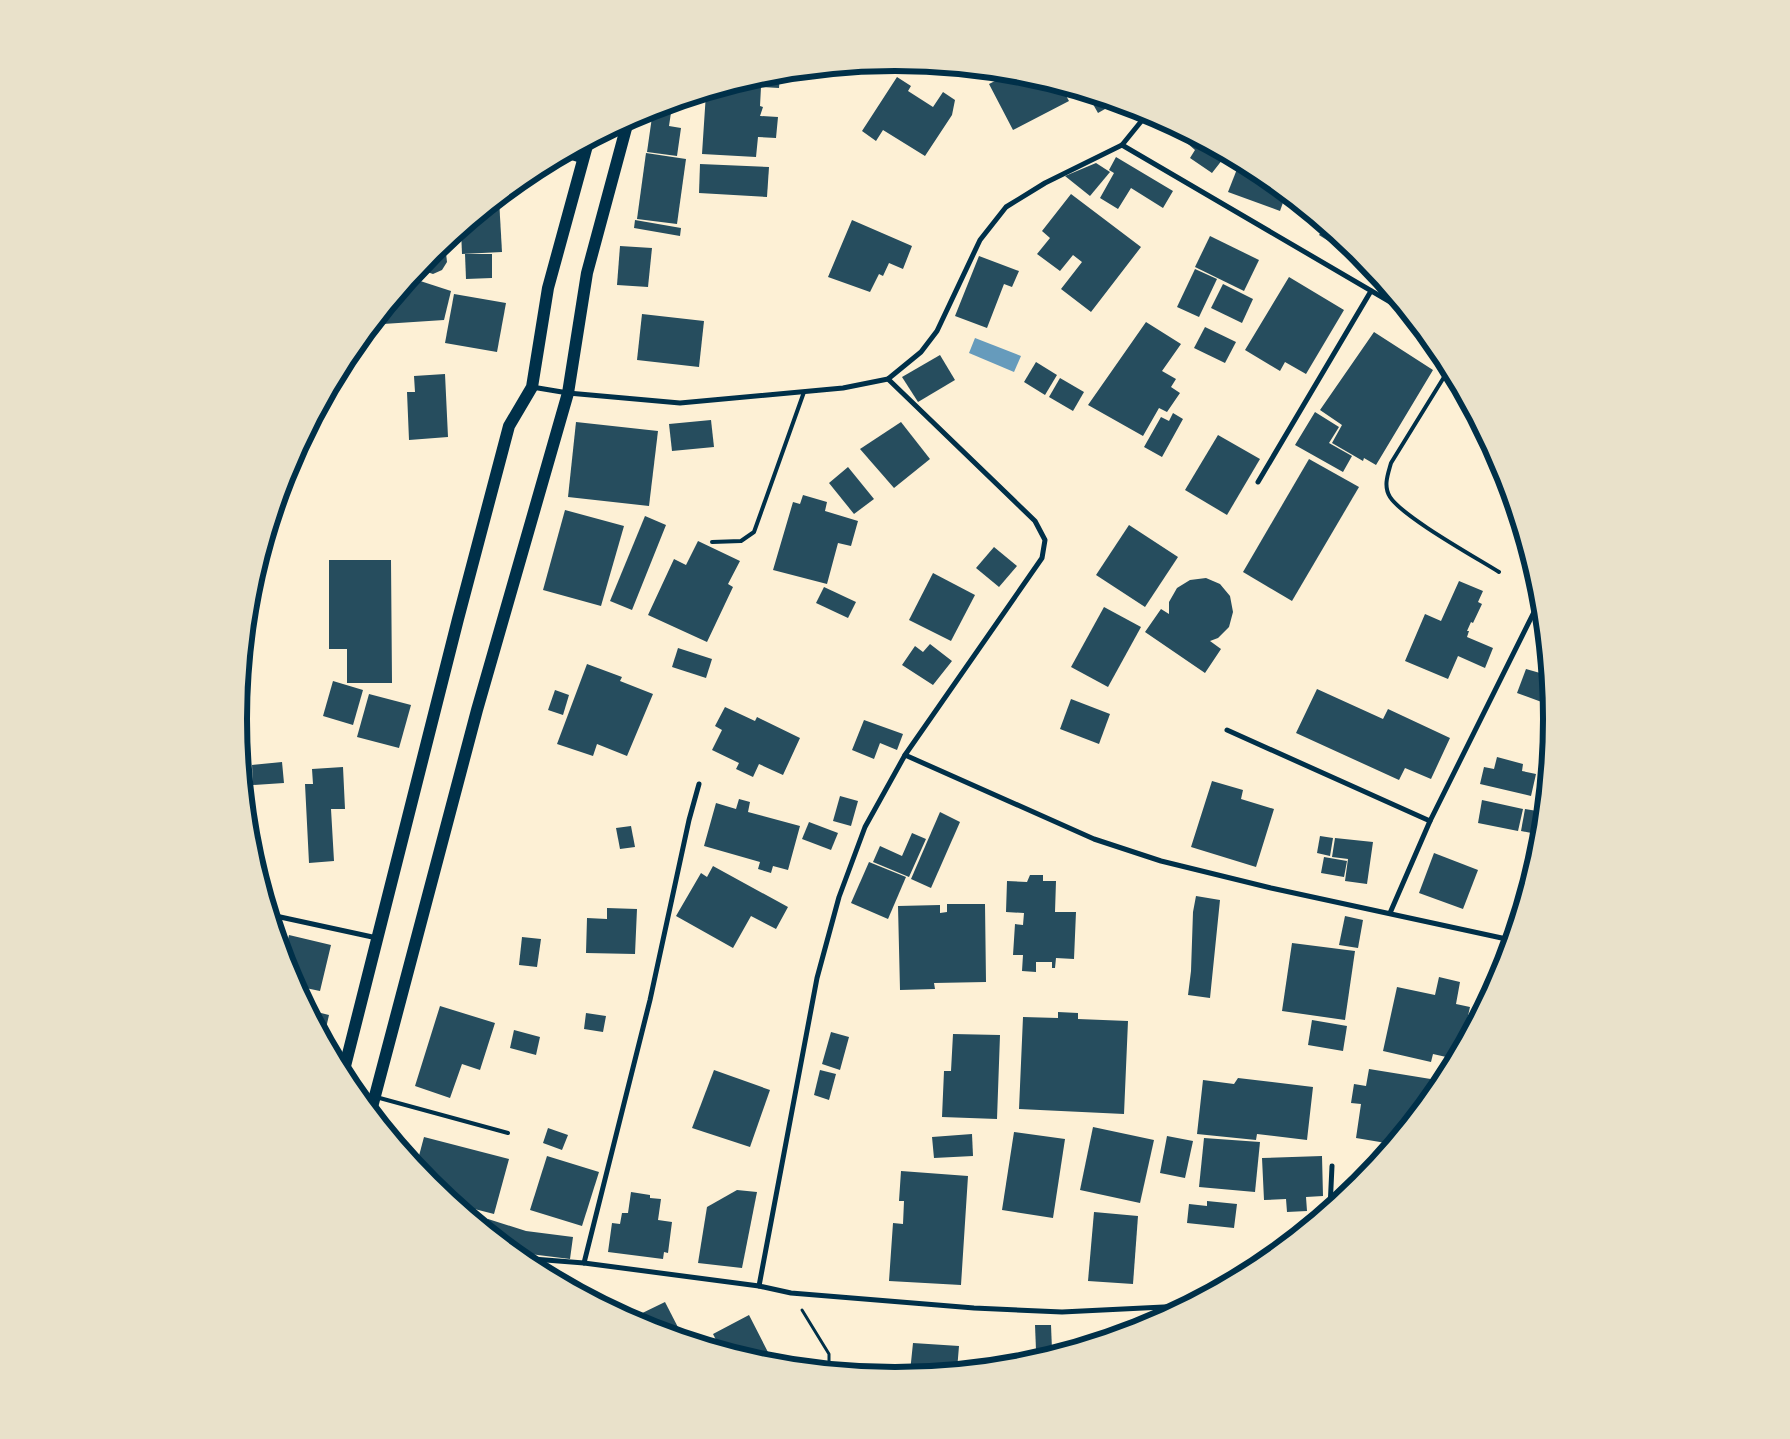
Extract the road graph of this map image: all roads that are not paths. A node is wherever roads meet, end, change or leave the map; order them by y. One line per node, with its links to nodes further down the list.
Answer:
1 (1142, 121): 3 (street)
2 (625, 130): 13 (main road)
3 (1122, 145): 7 (street); 10 (street)
4 (586, 150): 6 (main road)
5 (572, 158): 6 (street)
6 (583, 161): 11 (main road)
7 (1370, 291): 8 (street); 14 (street)
8 (1391, 303)
9 (1445, 376): 16 (lane)
10 (888, 379): 12 (street); 19 (street)
11 (532, 387): 13 (street); 24 (main road)
12 (804, 392): 13 (street); 15 (lane)
13 (568, 393): 27 (main road)
14 (1258, 482)
15 (712, 542)
16 (1499, 572)
17 (1534, 612): 21 (street)
18 (1227, 730): 21 (street)
19 (905, 756): 22 (street); 34 (street)
20 (700, 784): 33 (street)
21 (1430, 821): 22 (street)
22 (1390, 913): 25 (street)
23 (278, 916): 24 (street)
24 (378, 938): 26 (main road)
25 (1505, 939)
26 (346, 1063)
27 (374, 1096): 28 (main road); 29 (lane)
28 (373, 1103)
29 (508, 1133)
30 (1332, 1166): 31 (street)
31 (1330, 1199)
32 (535, 1259): 33 (street)
33 (584, 1263): 34 (street)
34 (759, 1286): 35 (street)
35 (1169, 1307)

